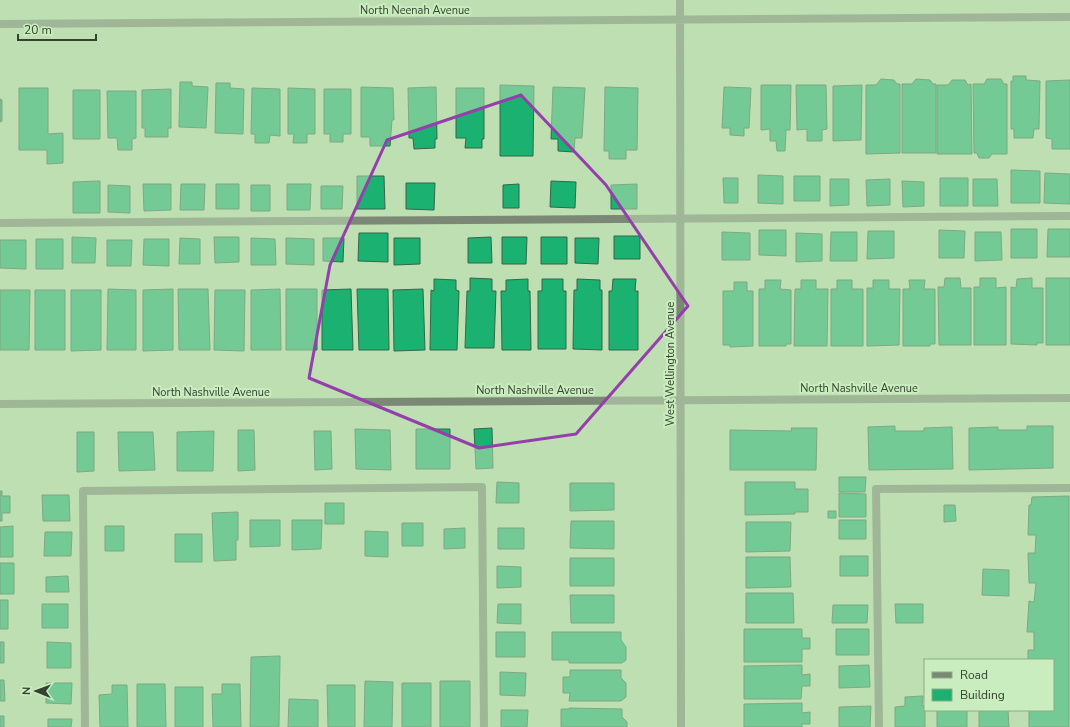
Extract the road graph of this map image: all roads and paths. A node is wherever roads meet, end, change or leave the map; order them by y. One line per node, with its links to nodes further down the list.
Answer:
1 (680, 0): 3 (street, West Wellington Avenue)
2 (1070, 17): 3 (street, North Neenah Avenue)
3 (680, 19): 4 (street, North Neenah Avenue); 6 (street, West Wellington Avenue)
4 (0, 24)
5 (1070, 216): 6 (street)
6 (681, 219): 7 (street); 9 (street, West Wellington Avenue)
7 (0, 223)
8 (1070, 398): 9 (street, North Nashville Avenue)
9 (681, 400): 10 (street, North Nashville Avenue); 14 (street, West Wellington Avenue)
10 (0, 404)
11 (1070, 488): 15 (street)
12 (85, 727): 13 (street)
13 (484, 727)
14 (681, 727)
15 (879, 727)

